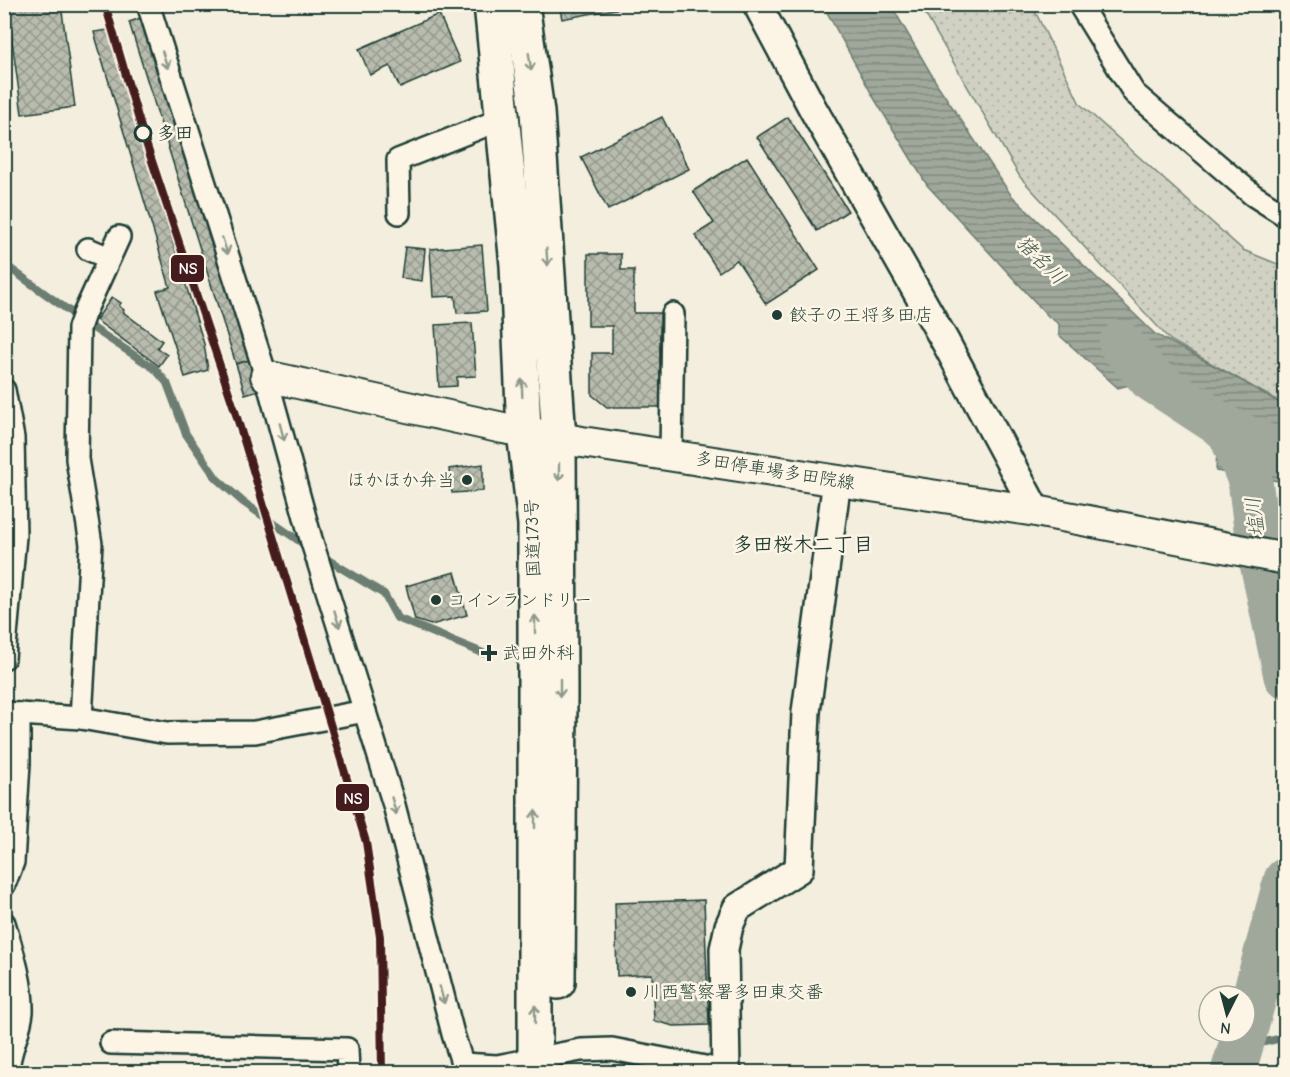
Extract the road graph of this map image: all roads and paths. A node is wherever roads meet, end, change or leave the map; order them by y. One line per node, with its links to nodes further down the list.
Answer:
1 (148, 4): 13 (street, one-way to 13)
2 (491, 4): 6 (highway, 国道173号)
3 (522, 4): 16 (highway, 国道173号, one-way to 16)
4 (757, 4): 19 (street)
5 (1079, 4): 8 (street)
6 (502, 119): 7 (street); 15 (highway, 国道173号, one-way to 6)
7 (399, 213)
8 (1286, 216)
9 (119, 237): 11 (street)
10 (88, 249): 11 (street)
11 (109, 258): 24 (street)
12 (673, 314): 17 (street)
13 (266, 376): 15 (main road, 多田停車場多田院線); 22 (street, one-way to 22)
14 (4, 390): 21 (street)
15 (524, 432): 16 (main road, 多田停車場多田院線); 28 (highway, 国道173号, one-way to 15)
16 (559, 438): 17 (main road, 多田停車場多田院線); 28 (highway, 国道173号, one-way to 28)
17 (671, 455): 18 (main road, 多田停車場多田院線)
18 (837, 480): 19 (main road, 多田停車場多田院線); 32 (street)
19 (1036, 511): 20 (main road, 多田停車場多田院線)
20 (1279, 558)
21 (4, 658)
22 (365, 711): 24 (street); 29 (street, one-way to 29)
23 (12, 714): 24 (street); 25 (street)
24 (81, 718)
25 (4, 885)
26 (4, 923): 30 (street)
27 (111, 1043): 31 (street)
28 (546, 1065): 29 (street); 32 (street)
29 (463, 1068)
30 (8, 1072)
31 (348, 1072)
32 (728, 1072)

